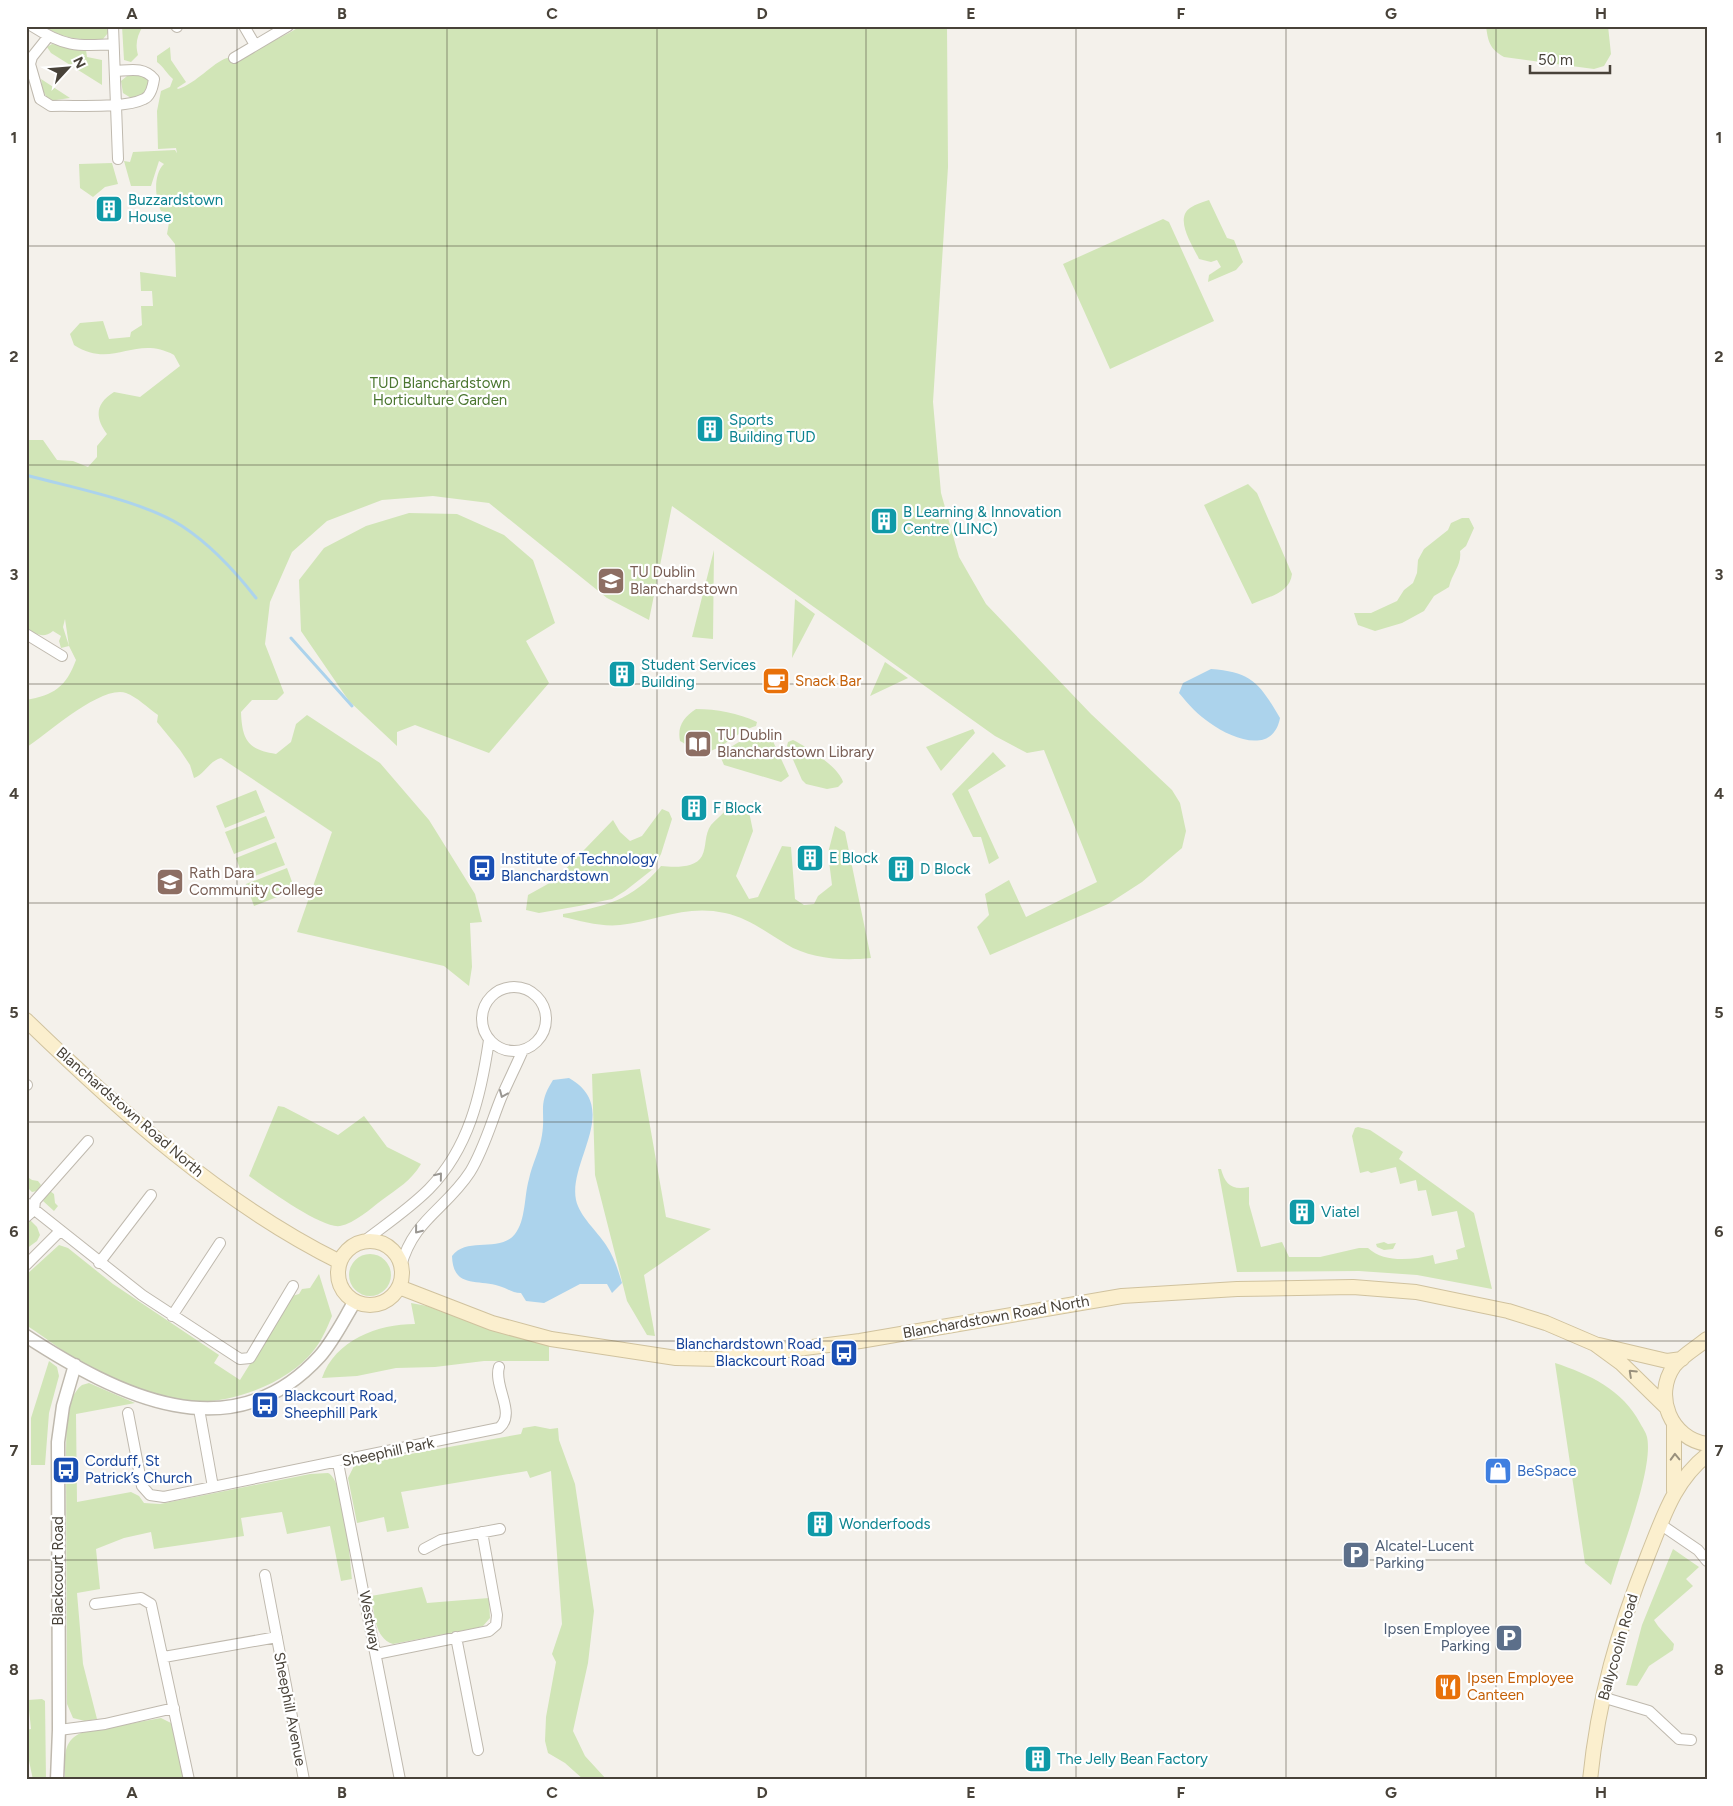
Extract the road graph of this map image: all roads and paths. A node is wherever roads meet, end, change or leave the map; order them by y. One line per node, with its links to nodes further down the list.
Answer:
1 (32, 26): 5 (street)
2 (113, 26): 6 (street)
3 (244, 26): 7 (street)
4 (288, 26): 7 (street)
5 (48, 37): 6 (street); 10 (street)
6 (113, 44): 9 (street)
7 (255, 45): 8 (street)
8 (234, 58)
9 (117, 71): 10 (street); 10 (street)
10 (117, 104): 11 (street)
11 (118, 158)
12 (26, 634): 13 (street)
13 (62, 656)
14 (26, 1020): 24 (main road, Blanchardstown Road North)
15 (489, 1040): 16 (street); 16 (street); 22 (street, one-way to 15)
16 (523, 1050): 27 (street, one-way to 27)
17 (88, 1141): 19 (street)
18 (151, 1195): 25 (street)
19 (30, 1206): 20 (street); 21 (street)
20 (26, 1218)
21 (60, 1231): 25 (street); 26 (street)
22 (363, 1242): 24 (main road); 27 (main road)
23 (220, 1243): 31 (street)
24 (340, 1262): 30 (main road)
25 (99, 1263): 31 (street)
26 (26, 1265)
27 (401, 1266): 29 (main road)
28 (292, 1286): 31 (street)
29 (399, 1287): 30 (main road); 34 (main road, Blanchardstown Road North)
30 (355, 1302): 40 (street)
31 (172, 1316)
32 (26, 1336): 37 (street)
33 (1707, 1339): 36 (main road)
34 (1595, 1344): 36 (main road, Blanchardstown Road North); 39 (main road, Blanchardstown Road North, one-way to 34)
35 (1707, 1348): 36 (main road, Blanchardstown Road North)
36 (1686, 1355): 39 (main road)
37 (75, 1365): 40 (street); 61 (street, Blackcourt Road)
38 (499, 1367): 45 (street, Sheephill Park)
39 (1666, 1406): 42 (main road)
40 (199, 1409): 46 (street)
41 (128, 1413): 46 (street, Sheephill Park)
42 (1674, 1424): 43 (main road); 47 (main road, Ballycoolin Road, one-way to 42)
43 (1707, 1444)
44 (1707, 1455): 47 (main road, Ballycoolin Road)
45 (338, 1463): 46 (street, Sheephill Park); 57 (street, Westway)
46 (213, 1487)
47 (1674, 1491): 48 (main road, Ballycoolin Road)
48 (1660, 1524): 52 (street); 59 (main road, Ballycoolin Road)
49 (500, 1529): 50 (street)
50 (482, 1532): 51 (street); 56 (street)
51 (424, 1549)
52 (1707, 1561)
53 (265, 1575): 55 (street, Sheephill Avenue)
54 (95, 1604): 58 (street)
55 (277, 1637): 58 (street, Sheephill Avenue); 66 (street, Sheephill Avenue)
56 (456, 1637): 57 (street); 63 (street)
57 (376, 1654): 67 (street, Westway)
58 (164, 1657): 60 (street)
59 (1602, 1698): 62 (street); 68 (main road, Ballycoolin Road)
60 (174, 1708): 61 (street); 65 (street)
61 (59, 1730): 64 (street, Blackcourt Road)
62 (1691, 1740)
63 (478, 1750)
64 (57, 1780)
65 (189, 1780)
66 (304, 1780)
67 (400, 1780)
68 (1590, 1780)

